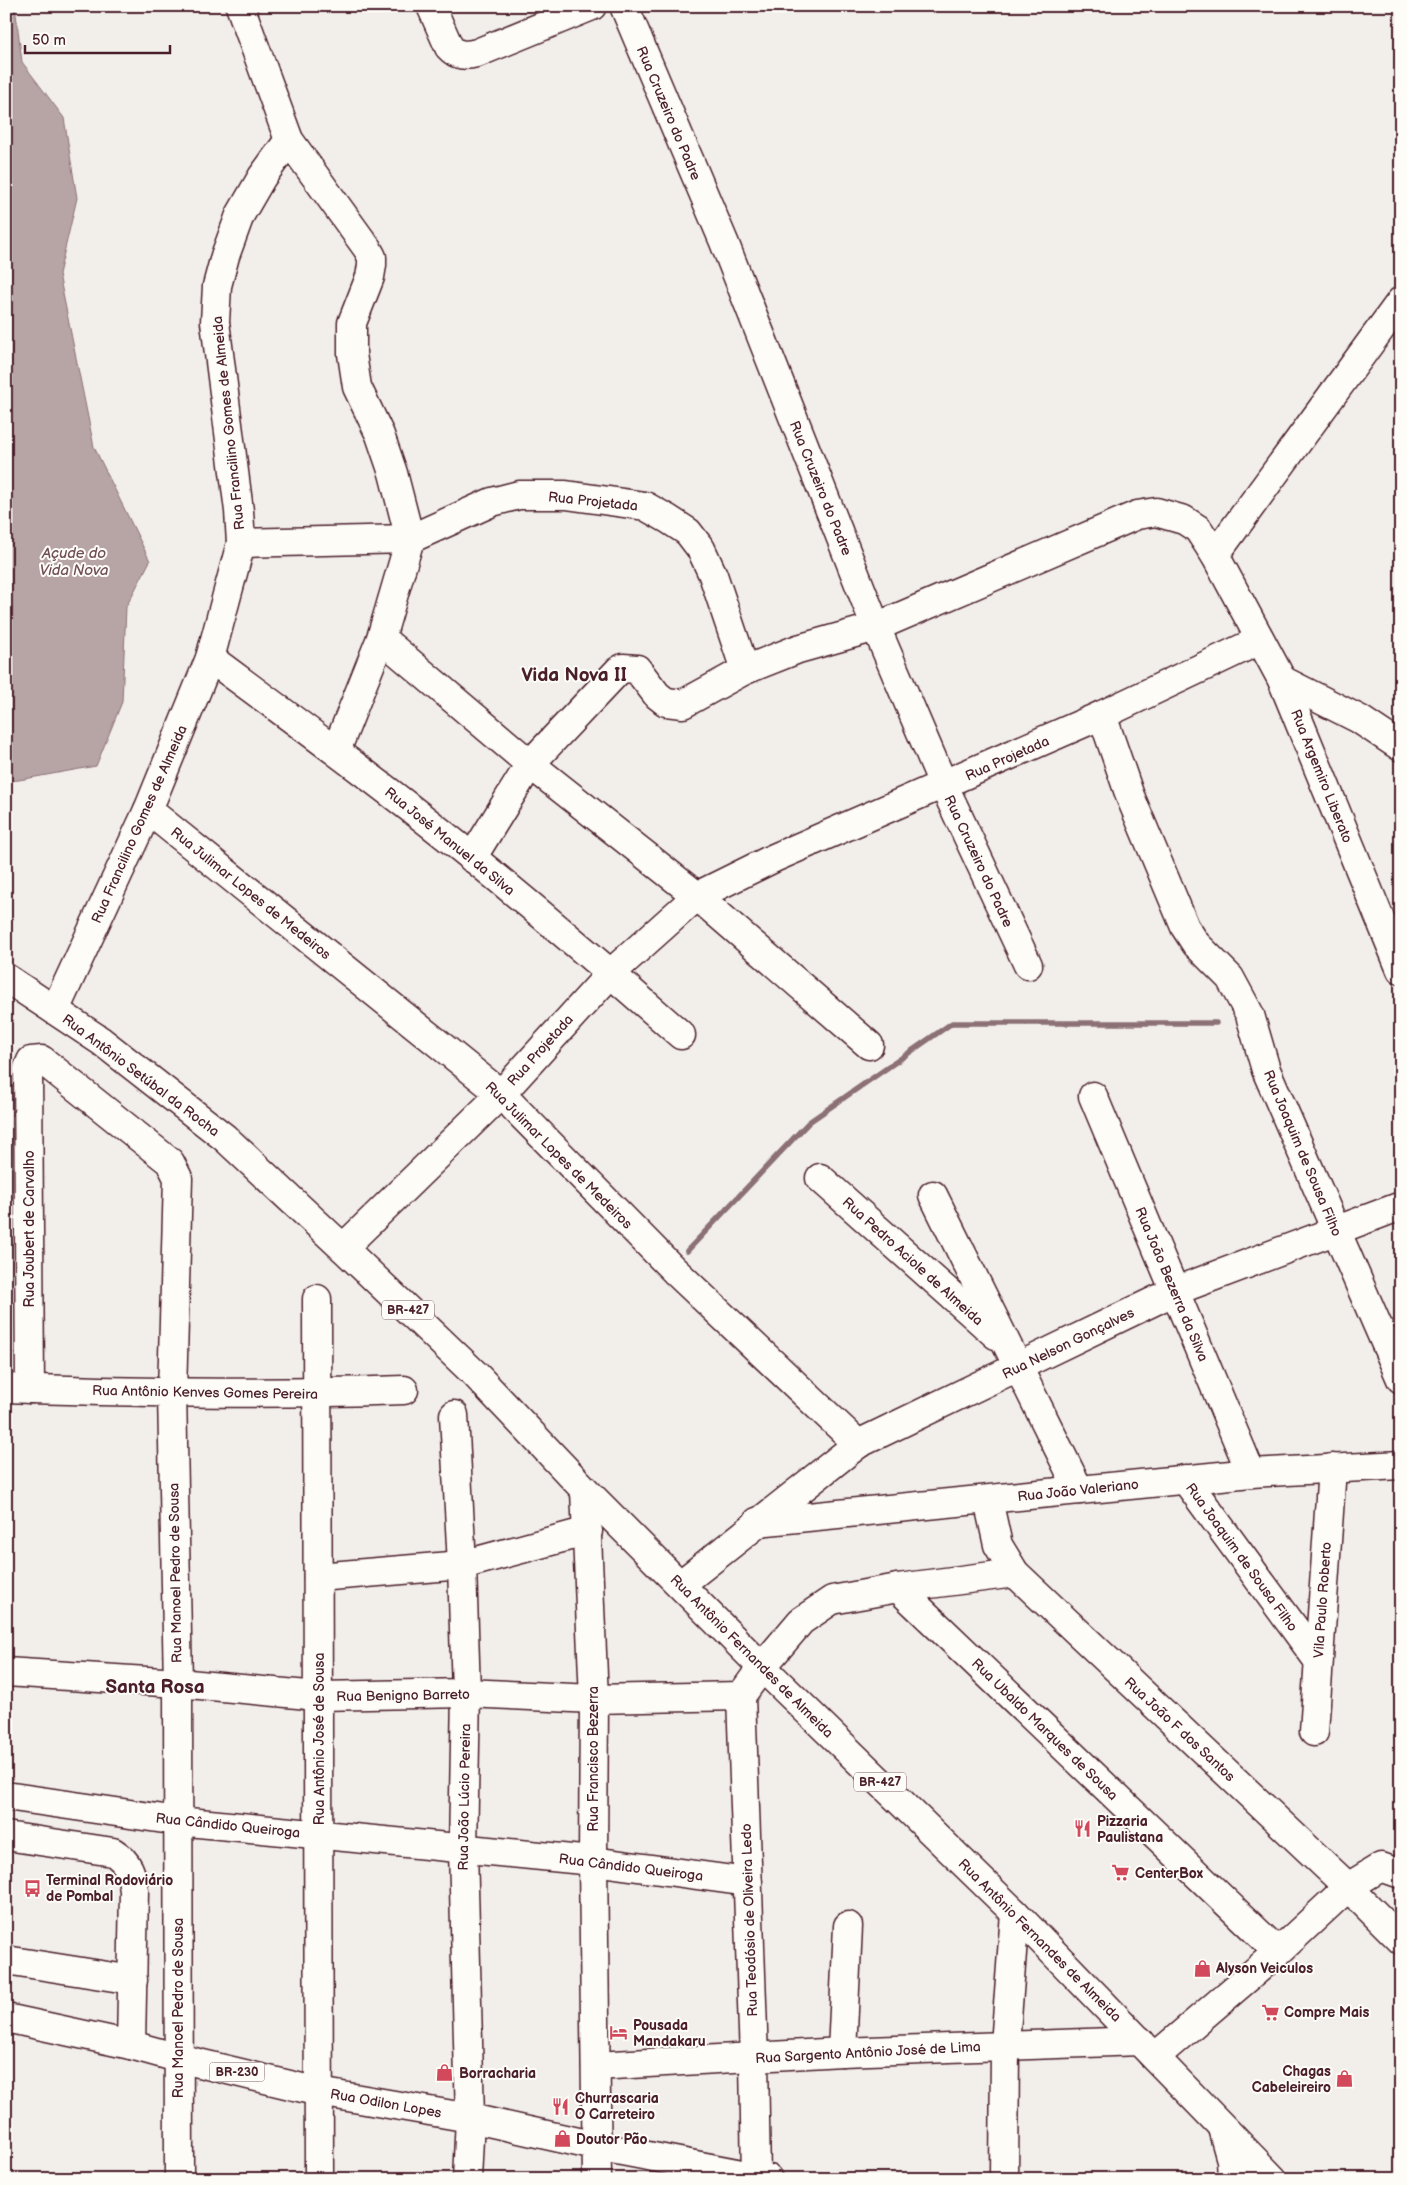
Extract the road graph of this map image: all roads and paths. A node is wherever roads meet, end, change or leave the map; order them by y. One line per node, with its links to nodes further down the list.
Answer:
1 (240, 6): 5 (main road)
2 (431, 6): 3 (main road)
3 (592, 6)
4 (624, 6): 10 (main road, Rua Cruzeiro do Padre)
5 (289, 140): 7 (main road); 8 (main road, Rua Francilino Gomes de Almeida)
6 (1401, 302): 9 (main road)
7 (410, 539): 8 (main road, Rua Projetada); 11 (main road); 14 (main road, Rua Projetada)
8 (240, 544): 13 (main road, Rua Francilino Gomes de Almeida)
9 (1214, 555): 10 (main road, Rua Argemiro Liberato); 12 (main road, Rua Argemiro Liberato)
10 (876, 627): 14 (main road, Rua Argemiro Liberato); 20 (main road, Rua Cruzeiro do Padre)
11 (380, 638): 18 (main road); 19 (main road)
12 (1260, 640): 15 (main road, Rua Argemiro Liberato); 16 (main road, Rua Projetada)
13 (210, 658): 18 (main road, Rua José Manuel da Silva); 21 (main road, Rua Francilino Gomes de Almeida)
14 (745, 670): 19 (main road, Rua Argemiro Liberato)
15 (1282, 680): 17 (main road); 25 (main road, Rua Argemiro Liberato)
16 (1102, 715): 20 (main road, Rua Projetada); 38 (main road, Rua Joaquim de Sousa Filho)
17 (1401, 747)
18 (336, 751): 22 (main road, Rua José Manuel da Silva)
19 (530, 764): 22 (main road); 23 (main road)
20 (944, 786): 23 (main road, Rua Projetada); 24 (main road, Rua Cruzeiro do Padre)
21 (148, 810): 28 (main road, Rua Francilino Gomes de Almeida); 31 (main road, Rua Julimar Lopes de Medeiros)
22 (472, 858): 26 (main road, Rua José Manuel da Silva)
23 (697, 896): 26 (main road, Rua Projetada); 30 (main road)
24 (1028, 965)
25 (1401, 970)
26 (610, 973): 29 (main road, Rua José Manuel da Silva); 31 (main road, Rua Projetada)
27 (6, 978): 28 (main road, Rua Antônio Setúbal da Rocha / BR-427)
28 (55, 1010): 33 (main road, Rua Antônio Setúbal da Rocha / BR-427)
29 (681, 1035)
30 (869, 1045)
31 (501, 1094): 39 (main road, Rua Projetada); 49 (main road, Rua Julimar Lopes de Medeiros)
32 (1093, 1096): 40 (main road, Rua Joāo Bezerra da Silva)
33 (225, 1138): 39 (main road, Rua Antônio Fernandes de Almeida / BR-427)
34 (178, 1178): 44 (main road, Rua Joubert de Carvalho); 46 (main road, Rua Manoel Pedro de Sousa)
35 (820, 1178): 42 (main road, Rua Pedro Aciole de Almeida)
36 (932, 1195): 42 (main road, Rua Pedro Aciole de Almeida)
37 (1401, 1206): 38 (main road, Rua Nelson Gonçalves)
38 (1335, 1230): 40 (main road, Rua Nelson Gonçalves); 43 (main road, Rua Joaquim de Sousa Filho)
39 (343, 1248): 54 (main road, Rua Antônio Fernandes de Almeida / BR-427)
40 (1175, 1291): 42 (main road, Rua Nelson Gonçalves); 52 (main road, Rua Joāo Bezerra da Silva)
41 (317, 1299): 47 (main road, Rua Antônio José de Sousa)
42 (1012, 1356): 49 (main road, Rua Nelson Gonçalves); 55 (main road, Rua Pedro Aciole de Almeida)
43 (1401, 1379)
44 (18, 1388): 46 (main road, Rua Antônio Kenves Gomes Pereira)
45 (404, 1390): 47 (main road, Rua Antônio Kenves Gomes Pereira)
46 (172, 1393): 47 (main road, Rua Antônio Kenves Gomes Pereira); 67 (main road, Rua Manoel Pedro de Sousa)
47 (316, 1393): 61 (main road, Rua Antônio José de Sousa)
48 (454, 1415): 59 (main road, Rua João Lúcio Pereira)
49 (858, 1444): 57 (main road, Rua Nelson Gonçalves)
50 (1401, 1465): 51 (main road, Rua João Valeriano)
51 (1332, 1468): 52 (main road, Rua João Valeriano); 64 (main road, Vila Paulo Roberto)
52 (1251, 1473): 53 (main road, Rua João Valeriano)
53 (1185, 1479): 55 (main road, Rua João Valeriano); 64 (main road, Rua Joaquim de Sousa Filho)
54 (585, 1490): 58 (main road, Rua Francisco Bezerra); 62 (main road, Rua Antônio Fernandes de Almeida / BR-427)
55 (1079, 1490): 56 (main road, Rua João Valeriano)
56 (988, 1500): 57 (main road, Rua João Valeriano); 60 (main road, Rua João F dos Santos)
57 (756, 1522): 62 (main road, Rua Nelson Gonçalves)
58 (588, 1531): 59 (main road); 71 (main road, Rua Francisco Bezerra)
59 (462, 1565): 61 (main road); 68 (main road, Rua João Lúcio Pereira)
60 (1015, 1573): 63 (main road); 81 (main road, Rua João F dos Santos)
61 (318, 1576): 69 (main road, Rua Antônio José de Sousa)
62 (681, 1584): 65 (main road, Rua Antônio Fernandes de Almeida / BR-427)
63 (898, 1588): 65 (main road); 85 (main road, Rua Ubaldo Marques de Sousa)
64 (1318, 1660): 72 (main road, Vila Paulo Roberto)
65 (762, 1667): 70 (main road); 82 (main road, Rua Antônio Fernandes de Almeida / BR-427)
66 (6, 1672): 67 (main road, Rua Benigno Barreto)
67 (178, 1683): 69 (main road, Rua Benigno Barreto); 74 (main road, Rua Manoel Pedro de Sousa)
68 (466, 1693): 69 (main road, Rua Benigno Barreto); 71 (main road, Rua Benigno Barreto); 77 (main road, Rua João Lúcio Pereira)
69 (319, 1696): 75 (main road, Rua Antônio José de Sousa)
70 (741, 1696): 71 (main road, Rua Benigno Barreto); 80 (main road, Rua Teodósio de Oliveira Ledo)
71 (594, 1699): 78 (main road, Rua Francisco Bezerra)
72 (1314, 1732)
73 (6, 1796): 74 (main road, Rua Cândido Queiroga)
74 (178, 1821): 75 (main road, Rua Cândido Queiroga); 93 (main road, Rua Manoel Pedro de Sousa)
75 (319, 1835): 77 (main road, Rua Cândido Queiroga); 96 (main road, Rua Antônio José de Sousa)
76 (6, 1836): 87 (main road)
77 (463, 1849): 78 (main road, Rua Cândido Queiroga); 97 (main road, Rua João Lúcio Pereira)
78 (593, 1861): 80 (main road, Rua Cândido Queiroga); 95 (main road, Rua Francisco Bezerra)
79 (1394, 1864): 81 (main road)
80 (748, 1882): 94 (main road, Rua Teodósio de Oliveira Ledo)
81 (1348, 1887): 84 (main road, Rua João F dos Santos); 85 (main road)
82 (1015, 1913): 90 (main road); 91 (main road, Rua Antônio Fernandes de Almeida / BR-427)
83 (848, 1926): 92 (main road)
84 (1401, 1940)
85 (1278, 1952): 91 (main road)
86 (6, 1960): 87 (main road)
87 (133, 1980): 89 (main road)
88 (6, 2018): 89 (main road, Rua Odilon Lopes / BR-230)
89 (131, 2045): 93 (main road, Rua Odilon Lopes / BR-230)
90 (1005, 2045): 91 (main road, Rua Sargento Antônio José de Lima); 92 (main road, Rua Sargento Antônio José de Lima); 105 (main road)
91 (1148, 2049): 98 (main road, Rua Antônio Fernandes de Almeida / BR-427)
92 (842, 2052): 94 (main road, Rua Sargento Antônio José de Lima)
93 (178, 2058): 96 (main road, Rua Odilon Lopes / BR-230); 101 (main road, Rua Manoel Pedro de Sousa)
94 (754, 2058): 95 (main road, Rua Sargento Antônio José de Lima); 100 (main road, Rua Teodósio de Oliveira Ledo)
95 (596, 2066): 99 (main road, Rua Francisco Bezerra)
96 (319, 2092): 97 (main road, Rua Odilon Lopes / BR-230); 102 (main road, Rua Antônio José de Sousa)
97 (470, 2118): 99 (main road, Rua Odilon Lopes / BR-230); 103 (main road, Rua João Lúcio Pereira)
98 (1222, 2127): 106 (main road); 107 (main road, Rua Antônio Fernandes de Almeida / BR-427)
99 (596, 2146): 100 (main road, Rua Odilon Lopes / BR-230); 104 (main road, Rua Francisco Bezerra)
100 (760, 2178)
101 (179, 2179)
102 (319, 2179)
103 (467, 2179)
104 (597, 2179)
105 (1004, 2179)
106 (1232, 2179)
107 (1273, 2179)

